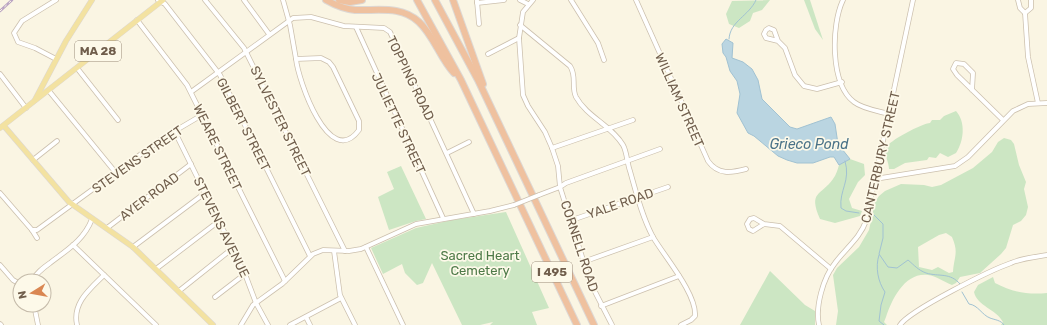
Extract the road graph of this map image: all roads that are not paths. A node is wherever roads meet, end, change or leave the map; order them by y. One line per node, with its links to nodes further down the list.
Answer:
1 (56, 0): 35 (street)
2 (205, 0): 33 (street, SYLVESTER STREET)
3 (244, 0): 30 (street)
4 (283, 0): 26 (street)
5 (326, 0): 41 (highway)
6 (339, 0): 7 (highway)
7 (362, 0)
8 (417, 0): 41 (highway, I 495)
9 (435, 0): 47 (highway, I 495)
10 (453, 0): 47 (highway)
11 (504, 0): 22 (street)
12 (520, 0): 23 (street)
13 (533, 0): 23 (street)
14 (571, 0): 37 (street)
15 (636, 0): 68 (street, WILLIAM STREET)
16 (843, 0): 43 (street)
17 (913, 0): 52 (street, CANTERBURY STREET)
18 (1018, 0): 24 (street)
19 (1032, 0): 24 (street)
20 (91, 1): 35 (main road, MA 28)
21 (161, 1): 25 (main road, MA 28); 39 (street, GILBERT STREET)
22 (477, 1): 27 (street)
23 (528, 4): 28 (street, CORNELL ROAD)
24 (1025, 13): 49 (street)
25 (137, 20): 38 (main road, MA 28); 46 (street, WEARE STREET)
26 (289, 20): 29 (street, TOPPING ROAD); 30 (street); 36 (street)
27 (479, 24)
28 (520, 25): 31 (street, CORNELL ROAD); 58 (street)
29 (356, 27): 64 (street, TOPPING ROAD); 78 (street, JULIETTE STREET)
30 (271, 33): 33 (street)
31 (519, 38): 34 (street); 62 (street, CORNELL ROAD)
32 (778, 41): 43 (street)
33 (246, 51): 39 (street); 92 (street, SYLVESTER STREET)
34 (488, 54)
35 (56, 59): 42 (main road, MA 28)
36 (296, 59): 36 (street)
37 (604, 60)
38 (77, 68): 45 (main road, MA 28); 54 (street)
39 (218, 72): 46 (street); 94 (street, GILBERT STREET)
40 (0, 74): 51 (street)
41 (461, 80): 122 (highway, I 495)
42 (44, 81): 45 (main road); 48 (main road, MA 28)
43 (842, 82): 52 (street)
44 (972, 90): 44 (street); 56 (street)
45 (49, 91): 48 (main road, MA 28); 69 (street)
46 (191, 92): 53 (street, WEARE STREET)
47 (486, 98): 123 (highway, I 495)
48 (34, 102): 51 (main road, MA 28)
49 (1038, 103): 50 (street); 56 (street)
50 (1047, 103)
51 (26, 108): 57 (main road, MA 28)
52 (889, 114): 70 (street, CANTERBURY STREET)
53 (202, 115): 59 (street, STEVENS STREET); 104 (street, WEARE STREET)
54 (118, 120)
55 (633, 120): 58 (street)
56 (1003, 120): 70 (street)
57 (2, 127): 65 (main road)
58 (609, 128): 62 (street); 66 (street)
59 (174, 130): 67 (street, STEVENS AVENUE); 69 (street, STEVENS STREET)
60 (57, 141): 65 (street)
61 (470, 142): 64 (street)
62 (552, 148): 71 (street, CORNELL ROAD)
63 (660, 150): 66 (street)
64 (447, 153): 77 (street, TOPPING ROAD)
65 (33, 160): 76 (main road)
66 (627, 161): 71 (street); 75 (street)
67 (191, 164): 74 (street, STEVENS AVENUE); 83 (street, AYER ROAD)
68 (746, 169)
69 (116, 174): 76 (street, STEVENS STREET)
70 (875, 179): 97 (street, CANTERBURY STREET)
71 (560, 187): 77 (street, bridge); 80 (street, CORNELL ROAD)
72 (668, 187): 75 (street, YALE ROAD)
73 (0, 193): 84 (street)
74 (205, 193): 81 (street, STEVENS AVENUE); 89 (street)
75 (638, 196): 80 (street, YALE ROAD); 86 (street)
76 (72, 204): 79 (main road); 84 (street, STEVENS STREET)
77 (474, 214): 78 (street)
78 (443, 218): 88 (street)
79 (92, 219): 83 (main road); 87 (street)
80 (572, 220): 95 (street, CORNELL ROAD)
81 (219, 221): 90 (street, STEVENS AVENUE); 98 (street)
82 (764, 224): 97 (street)
83 (107, 228): 89 (main road)
84 (32, 230): 85 (street)
85 (37, 238)
86 (654, 238): 95 (street); 102 (street)
87 (74, 245): 99 (street); 101 (street)
88 (368, 246): 92 (street); 121 (street)
89 (133, 247): 98 (main road)
90 (233, 248): 100 (street, STEVENS AVENUE); 105 (street)
91 (334, 251): 92 (street); 94 (street); 107 (street)
92 (345, 251)
93 (1047, 255): 127 (street)
94 (310, 256): 104 (street)
95 (583, 262): 109 (street, CORNELL ROAD)
96 (0, 265): 103 (street)
97 (831, 268): 126 (street, CANTERBURY STREET)
98 (156, 269): 105 (main road)
99 (37, 273)
100 (245, 274): 106 (street); 108 (street, STEVENS AVENUE)
101 (104, 275): 113 (street); 114 (street)
102 (679, 276): 109 (street); 125 (street)
103 (12, 279)
104 (285, 281): 108 (street)
105 (179, 291): 115 (main road)
106 (215, 297)
107 (341, 298): 111 (street); 120 (street)
108 (256, 303): 116 (street); 117 (street, STEVENS AVENUE)
109 (601, 306): 124 (street, CORNELL ROAD)
110 (36, 313): 112 (street)
111 (306, 317): 118 (street); 119 (street)
112 (38, 325)
113 (77, 325)
114 (156, 325)
115 (213, 325)
116 (241, 325)
117 (268, 325)
118 (290, 325)
119 (310, 325)
120 (355, 325)
121 (402, 325)
122 (577, 325)
123 (594, 325)
124 (612, 325)
125 (681, 325)
126 (819, 325)
127 (900, 325)

